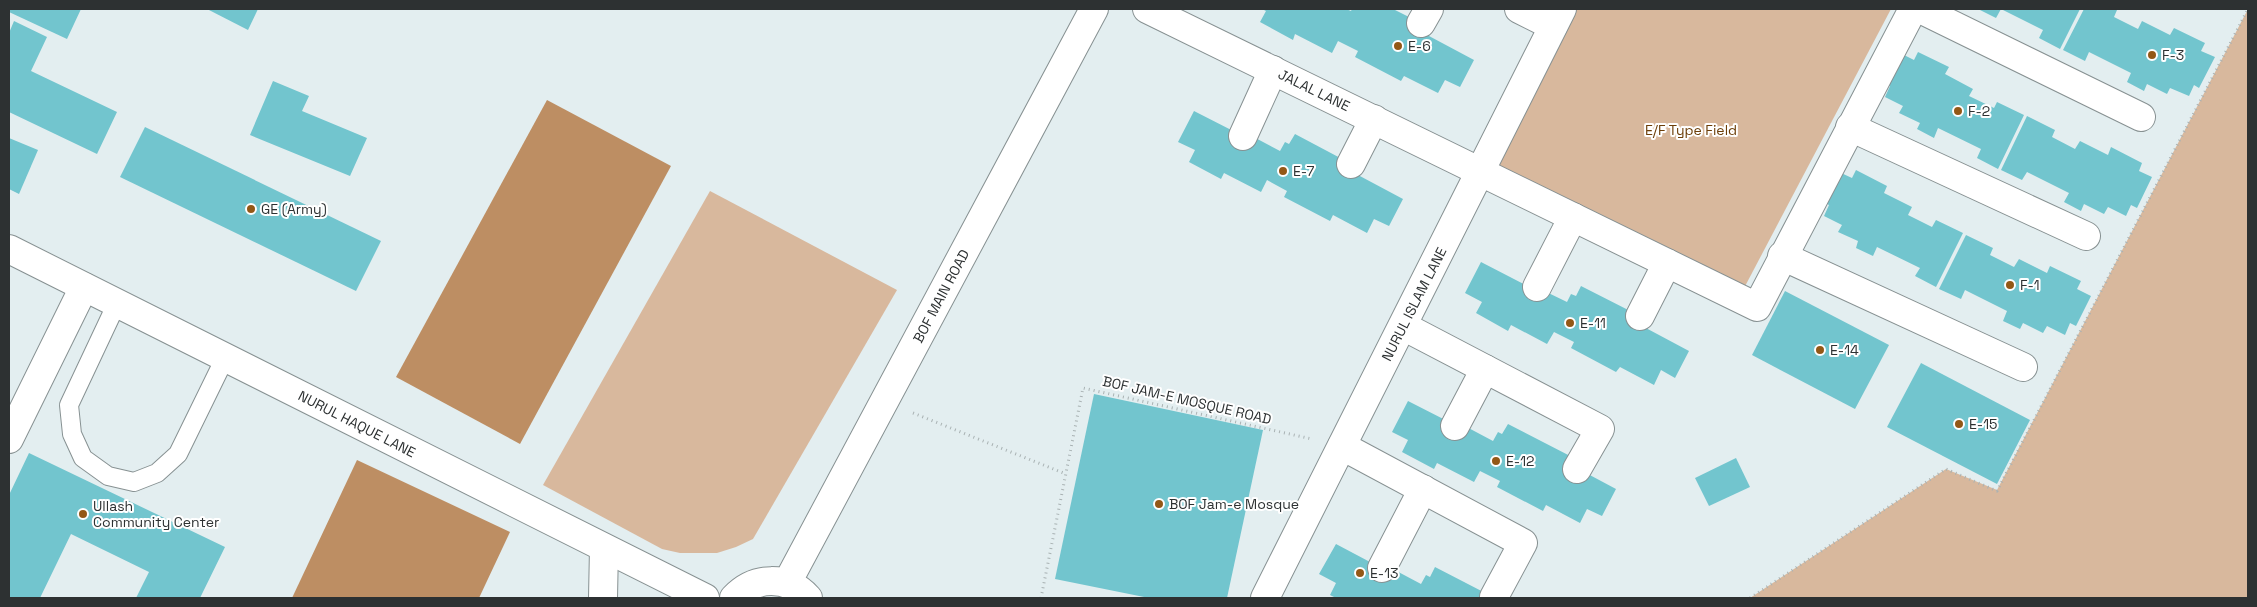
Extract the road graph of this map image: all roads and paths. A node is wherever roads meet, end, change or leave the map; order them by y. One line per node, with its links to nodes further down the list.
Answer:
1 (1094, 9): 27 (street, BOF MAIN ROAD)
2 (1147, 9): 7 (street, JALAL LANE)
3 (1519, 9): 6 (street)
4 (1912, 9): 10 (street)
5 (1920, 9): 8 (street)
6 (1557, 17): 13 (street, NURUL ISLAM LANE)
7 (1274, 70): 9 (street, JALAL LANE); 11 (street)
8 (2141, 117)
9 (1374, 119): 12 (street); 13 (street, JALAL LANE)
10 (1850, 127): 15 (street); 17 (street)
11 (1243, 136)
12 (1351, 164)
13 (1480, 171): 14 (street, JALAL LANE); 23 (street, NURUL ISLAM LANE)
14 (1573, 217): 18 (street, JALAL LANE); 20 (street)
15 (2086, 236)
16 (9, 249): 19 (street, NURUL HAQUE LANE)
17 (1782, 256): 18 (street, JALAL LANE); 25 (street)
18 (1668, 263): 22 (street)
19 (84, 287): 21 (street, NURUL HAQUE LANE); 29 (street)
20 (1537, 287)
21 (117, 303): 24 (street, NURUL HAQUE LANE); 24 (lane)
22 (1640, 316)
23 (1402, 326): 26 (street); 30 (street, NURUL ISLAM LANE)
24 (225, 358): 34 (street, NURUL HAQUE LANE)
25 (2022, 367)
26 (1485, 369): 28 (street); 31 (street)
27 (885, 402): 32 (path); 36 (street, BOF MAIN ROAD)
28 (1455, 426)
29 (9, 439)
30 (1342, 446): 32 (path, BOF JAM-E MOSQUE ROAD); 33 (street); 42 (street, NURUL ISLAM LANE)
31 (1577, 469)
32 (1066, 474): 41 (path, BOF JAM-E MOSQUE ROAD)
33 (1423, 489): 35 (street); 37 (street)
34 (604, 548): 38 (street); 39 (street, NURUL HAQUE LANE)
35 (1382, 568)
36 (797, 591): 40 (street)
37 (1494, 597)
38 (603, 598)
39 (706, 598)
40 (734, 598)
41 (1041, 598)
42 (1265, 598)

